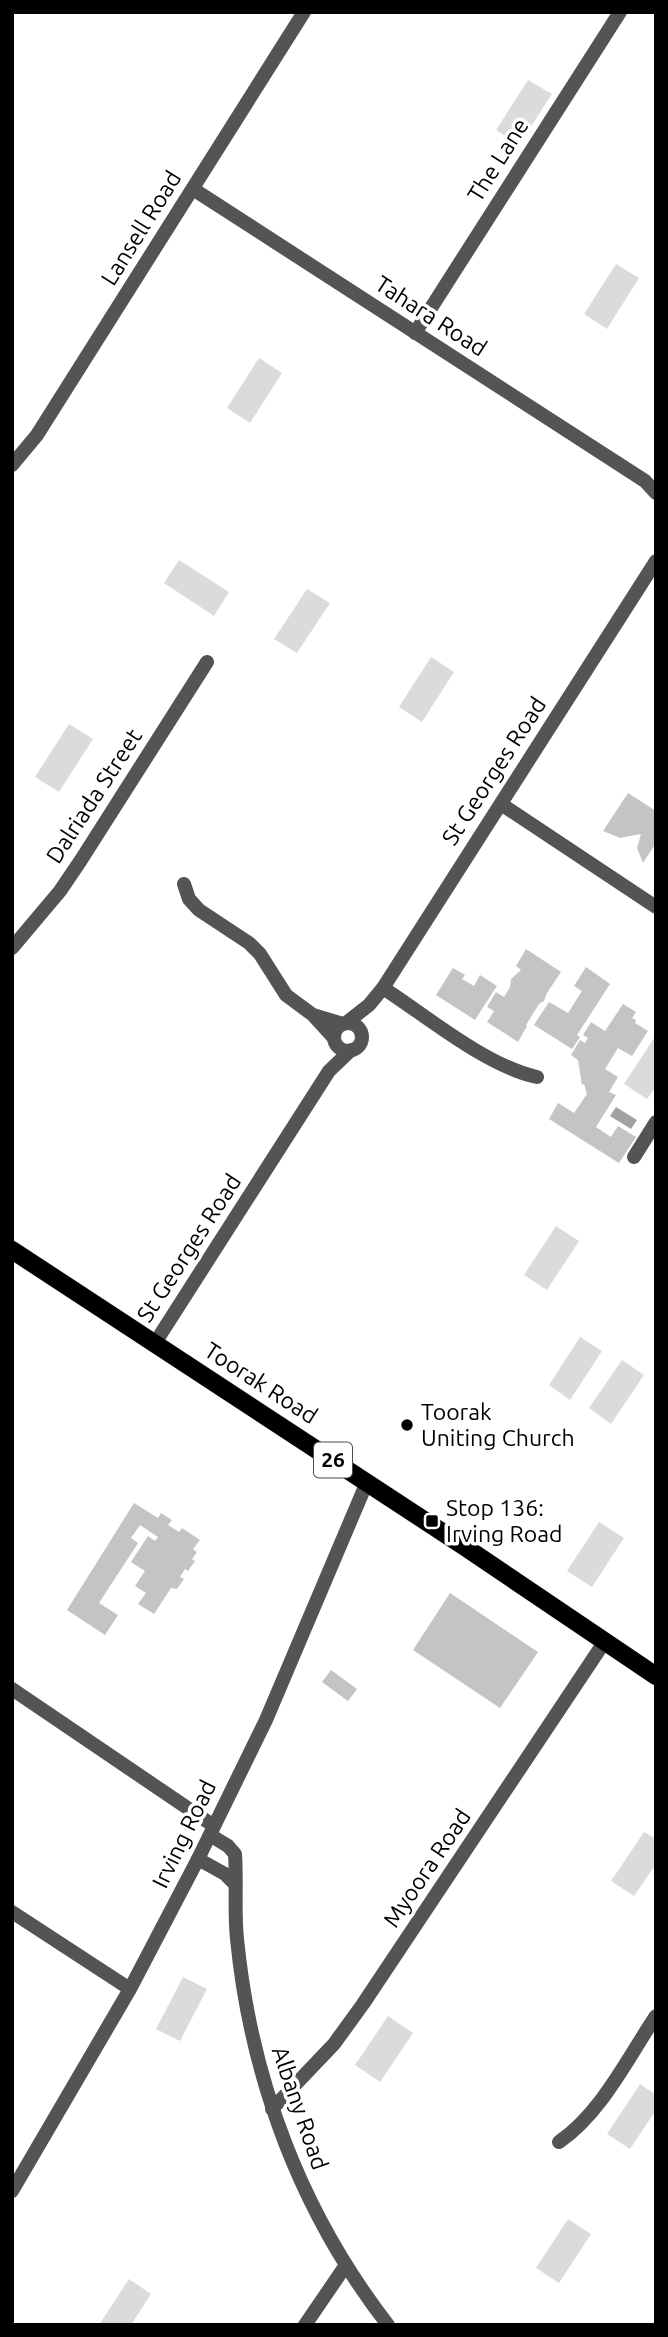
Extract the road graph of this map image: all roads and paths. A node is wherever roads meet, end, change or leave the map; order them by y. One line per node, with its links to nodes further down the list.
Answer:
1 (304, 12): 3 (street, Lansell Road)
2 (620, 12): 4 (street, The Lane)
3 (193, 189): 4 (street, Tahara Road); 5 (street, Lansell Road)
4 (415, 333): 6 (street, Tahara Road)
5 (12, 466)
6 (651, 482): 7 (street, Tahara Road)
7 (656, 493)
8 (656, 561): 10 (street, St Georges Road)
9 (207, 662): 13 (street, Dalriada Street)
10 (500, 804): 12 (street); 14 (street, St Georges Road)
11 (184, 884): 16 (street)
12 (656, 907)
13 (12, 948)
14 (383, 988): 15 (street, St Georges Road); 22 (street)
15 (369, 1004): 17 (street, St Georges Road); 18 (street, St Georges Road)
16 (313, 1015): 17 (street); 19 (street)
17 (344, 1023): 18 (street); 19 (street)
18 (361, 1033): 20 (street)
19 (334, 1039): 20 (street); 21 (street, St Georges Road)
20 (351, 1050): 21 (street, St Georges Road)
21 (328, 1070): 26 (street, St Georges Road)
22 (537, 1077)
23 (656, 1122): 24 (street)
24 (634, 1157)
25 (12, 1250): 26 (main road, Toorak Road / 26)
26 (155, 1343): 27 (main road, Toorak Road / 26)
27 (367, 1482): 28 (main road, Toorak Road / 26); 31 (street, Irving Road)
28 (605, 1641): 29 (main road, Toorak Road / 26); 37 (street, Myoora Road)
29 (655, 1673)
30 (12, 1689): 31 (street)
31 (212, 1830): 32 (street, Irving Road); 33 (street, Albany Road)
32 (198, 1859): 33 (street); 35 (street, Irving Road)
33 (234, 1883): 37 (street, Albany Road)
34 (12, 1912): 35 (street)
35 (130, 1989): 39 (street, Irving Road)
36 (656, 2016): 38 (street)
37 (272, 2109): 40 (street, Albany Road)
38 (559, 2142)
39 (12, 2191)
40 (346, 2265): 41 (street); 42 (street, Albany Road)
41 (305, 2325)
42 (388, 2325)

